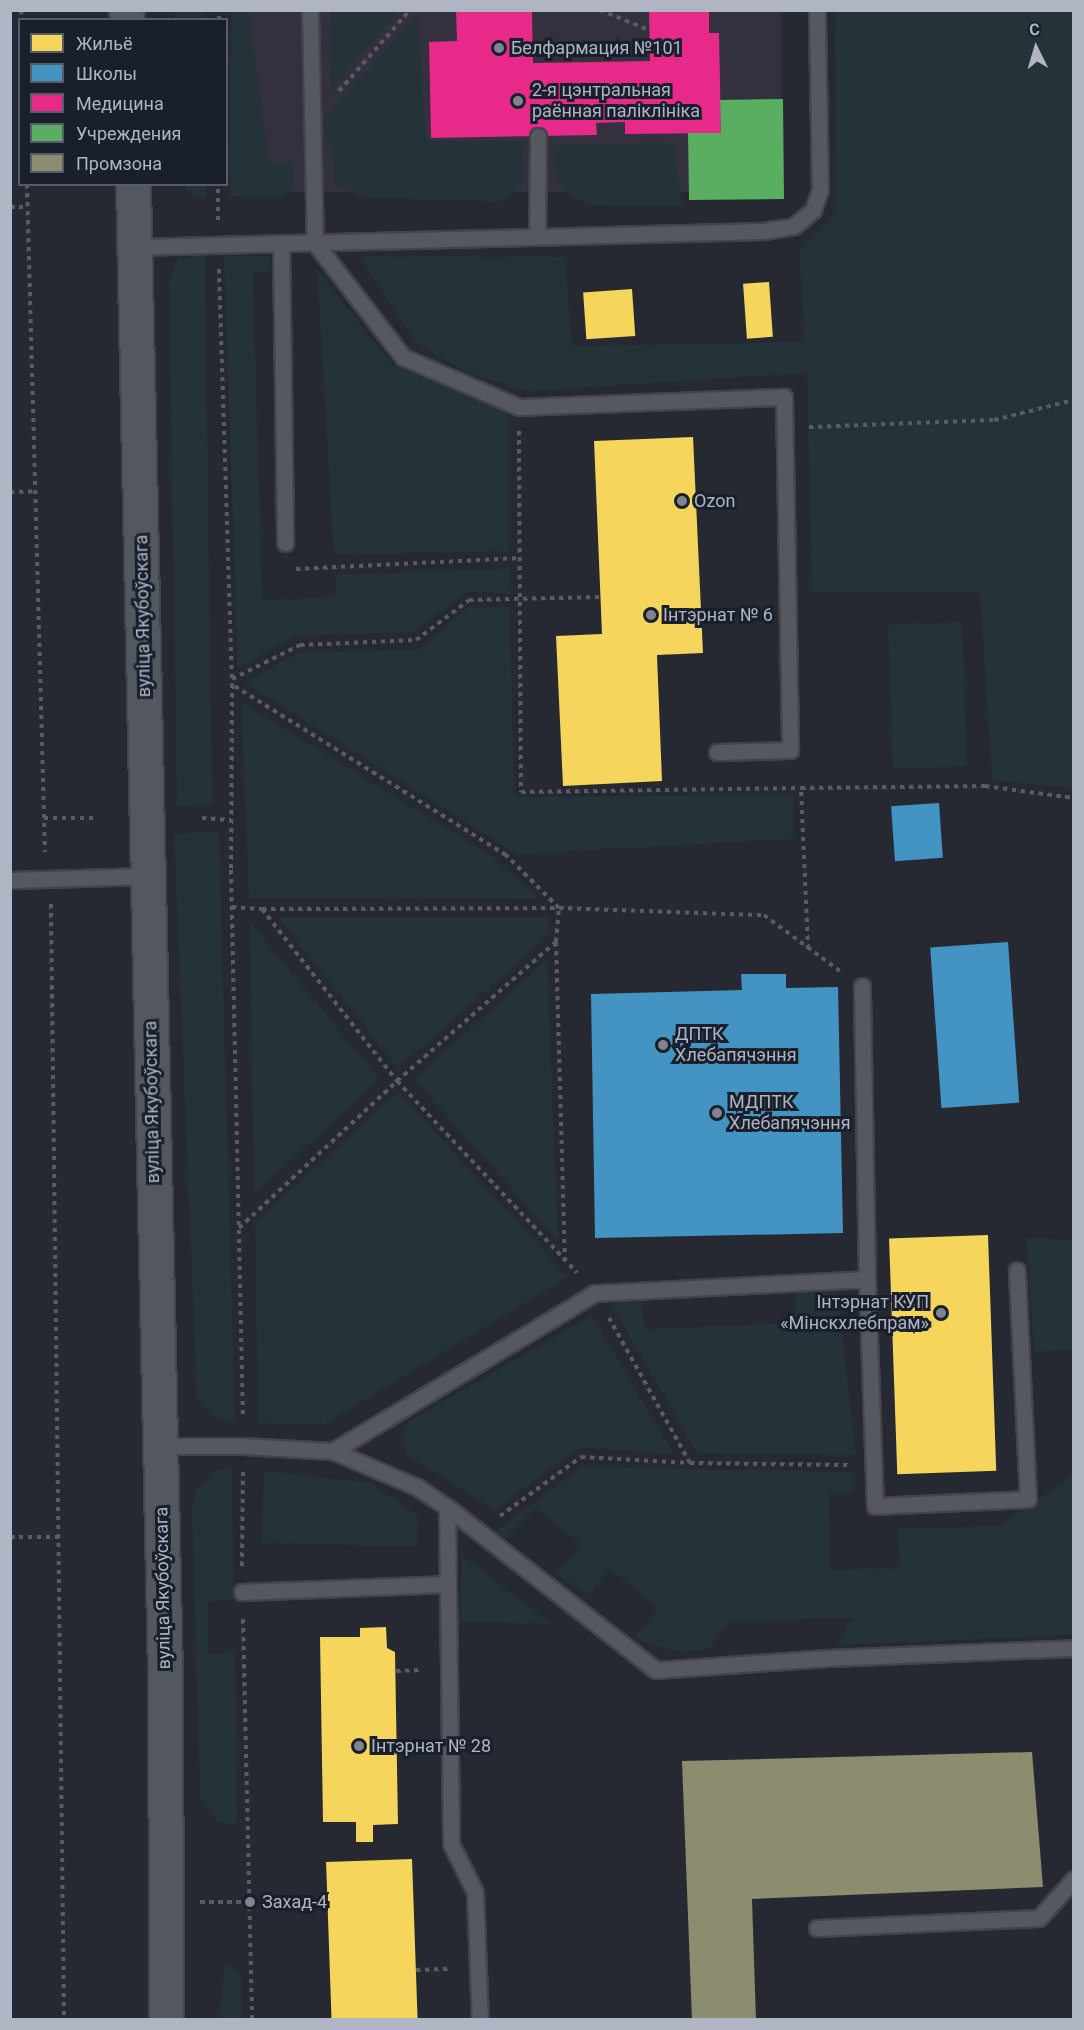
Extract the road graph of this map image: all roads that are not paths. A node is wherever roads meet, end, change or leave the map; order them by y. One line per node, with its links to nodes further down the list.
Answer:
1 (310, 10): 7 (lane)
2 (817, 10): 5 (lane)
3 (538, 136): 5 (lane)
4 (133, 186): 8 (main road, вуліца Якубоўскага)
5 (537, 237): 7 (lane)
6 (281, 243): 7 (lane); 8 (lane); 9 (lane)
7 (315, 243): 10 (lane)
8 (134, 247): 11 (main road, вуліца Якубоўскага)
9 (285, 543)
10 (717, 752)
11 (148, 876): 12 (lane); 16 (main road, вуліца Якубоўскага)
12 (10, 880)
13 (862, 986): 15 (lane)
14 (1017, 1270): 15 (lane)
15 (867, 1279): 17 (lane)
16 (160, 1446): 17 (lane); 24 (main road, вуліца Якубоўскага)
17 (333, 1451): 18 (lane)
18 (447, 1507): 19 (lane); 21 (lane)
19 (448, 1584): 20 (lane); 25 (lane)
20 (242, 1592)
21 (1074, 1648)
22 (1074, 1879): 23 (lane)
23 (817, 1928)
24 (166, 2019)
25 (480, 2019)

